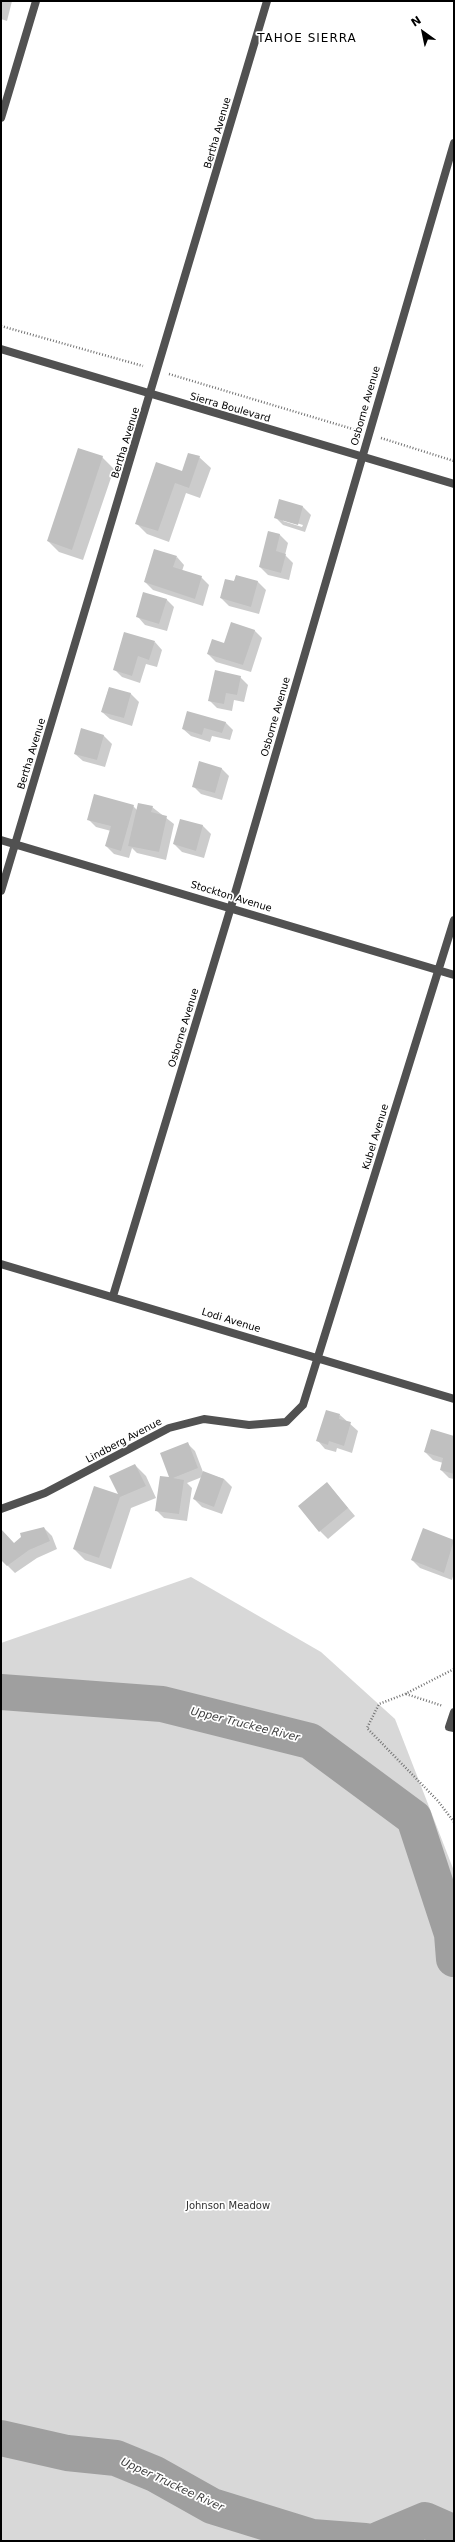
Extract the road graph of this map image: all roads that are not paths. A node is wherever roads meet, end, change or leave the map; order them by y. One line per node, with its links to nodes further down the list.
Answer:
1 (36, 1): 3 (street)
2 (267, 1): 6 (street, Bertha Avenue)
3 (1, 118)
4 (454, 143): 7 (street, Osborne Avenue)
5 (1, 349): 6 (street, Sierra Boulevard)
6 (151, 395): 7 (street, Sierra Boulevard); 10 (street, Bertha Avenue)
7 (362, 457): 8 (street, Sierra Boulevard); 12 (street, Osborne Avenue)
8 (454, 484)
9 (1, 840): 10 (street, Stockton Avenue)
10 (15, 844): 11 (street, Bertha Avenue); 12 (street, Stockton Avenue)
11 (1, 891)
12 (231, 907): 14 (street, Stockton Avenue); 17 (street, Osborne Avenue)
13 (454, 920): 14 (street, Kubel Avenue)
14 (439, 970): 15 (street, Stockton Avenue); 18 (street, Kubel Avenue)
15 (454, 975)
16 (1, 1264): 17 (street, Lodi Avenue)
17 (112, 1296): 18 (street, Lodi Avenue)
18 (317, 1358): 19 (street, Lodi Avenue); 20 (street, Lindberg Avenue)
19 (454, 1399)
20 (1, 1509)
21 (450, 1710): 22 (street)
22 (452, 1728)

